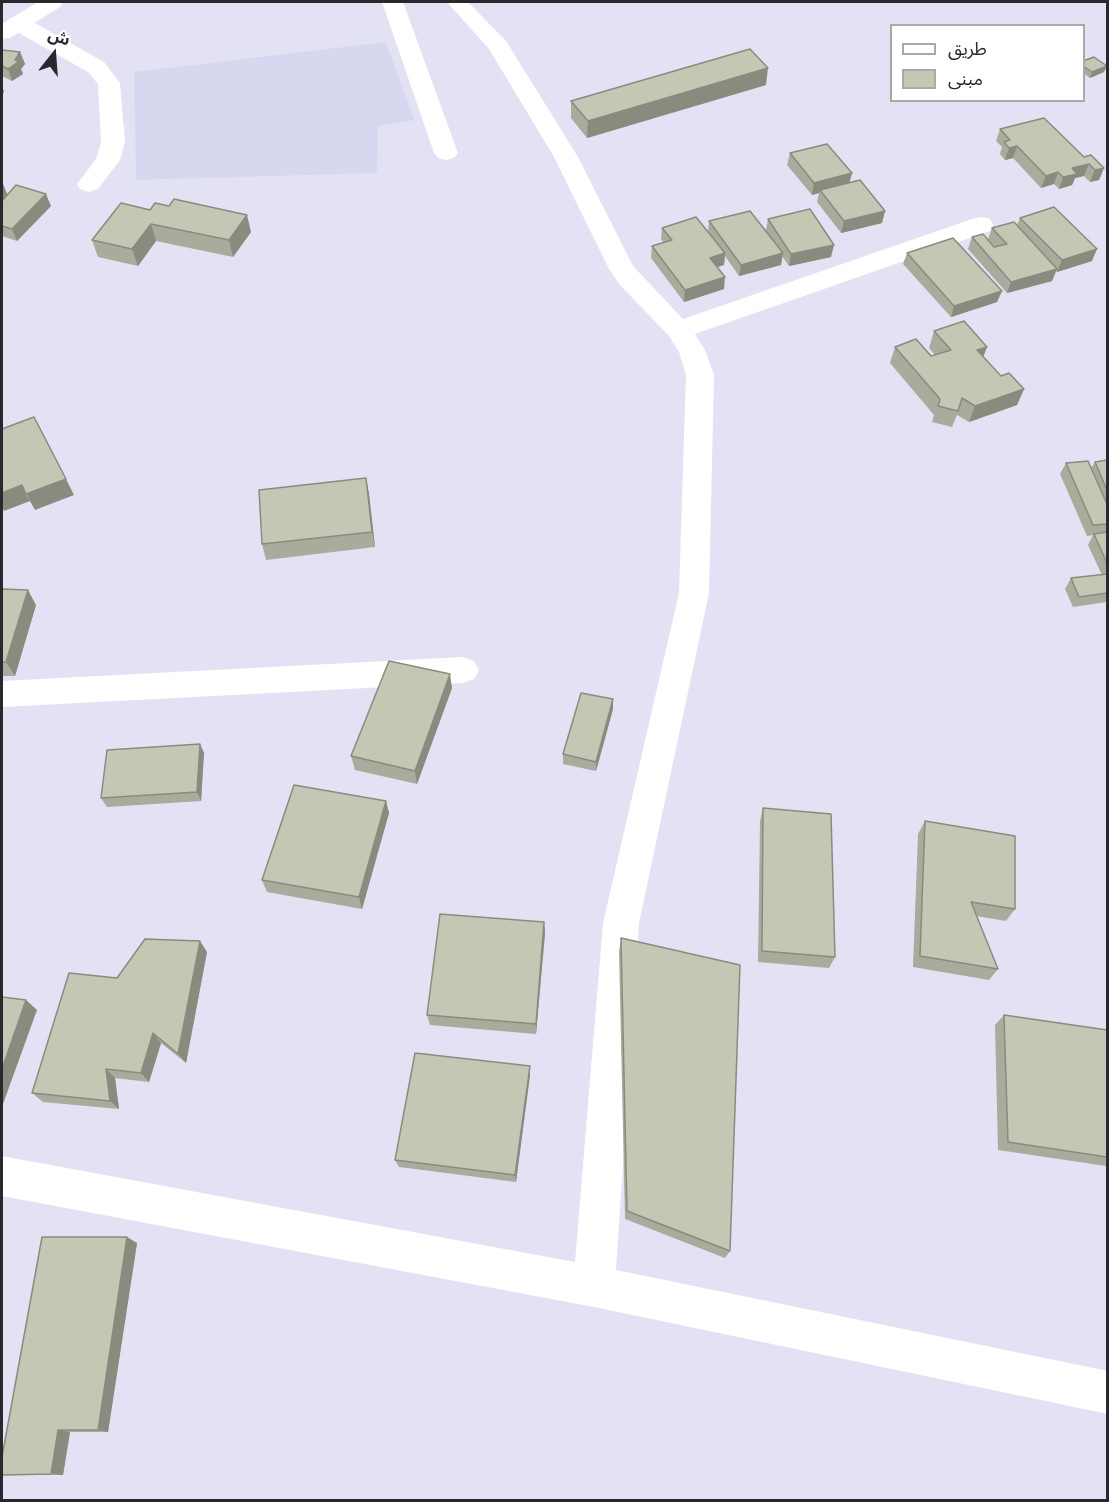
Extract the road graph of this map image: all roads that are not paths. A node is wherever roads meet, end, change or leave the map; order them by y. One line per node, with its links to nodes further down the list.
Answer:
1 (52, 2): 4 (street)
2 (392, 2): 5 (street)
3 (457, 2): 8 (street)
4 (6, 29): 6 (street)
5 (446, 153)
6 (89, 184)
7 (981, 225): 8 (street)
8 (678, 330): 12 (street)
9 (463, 670): 10 (street)
10 (2, 694)
11 (2, 1176): 12 (street)
12 (594, 1286): 13 (street)
13 (1107, 1393)

